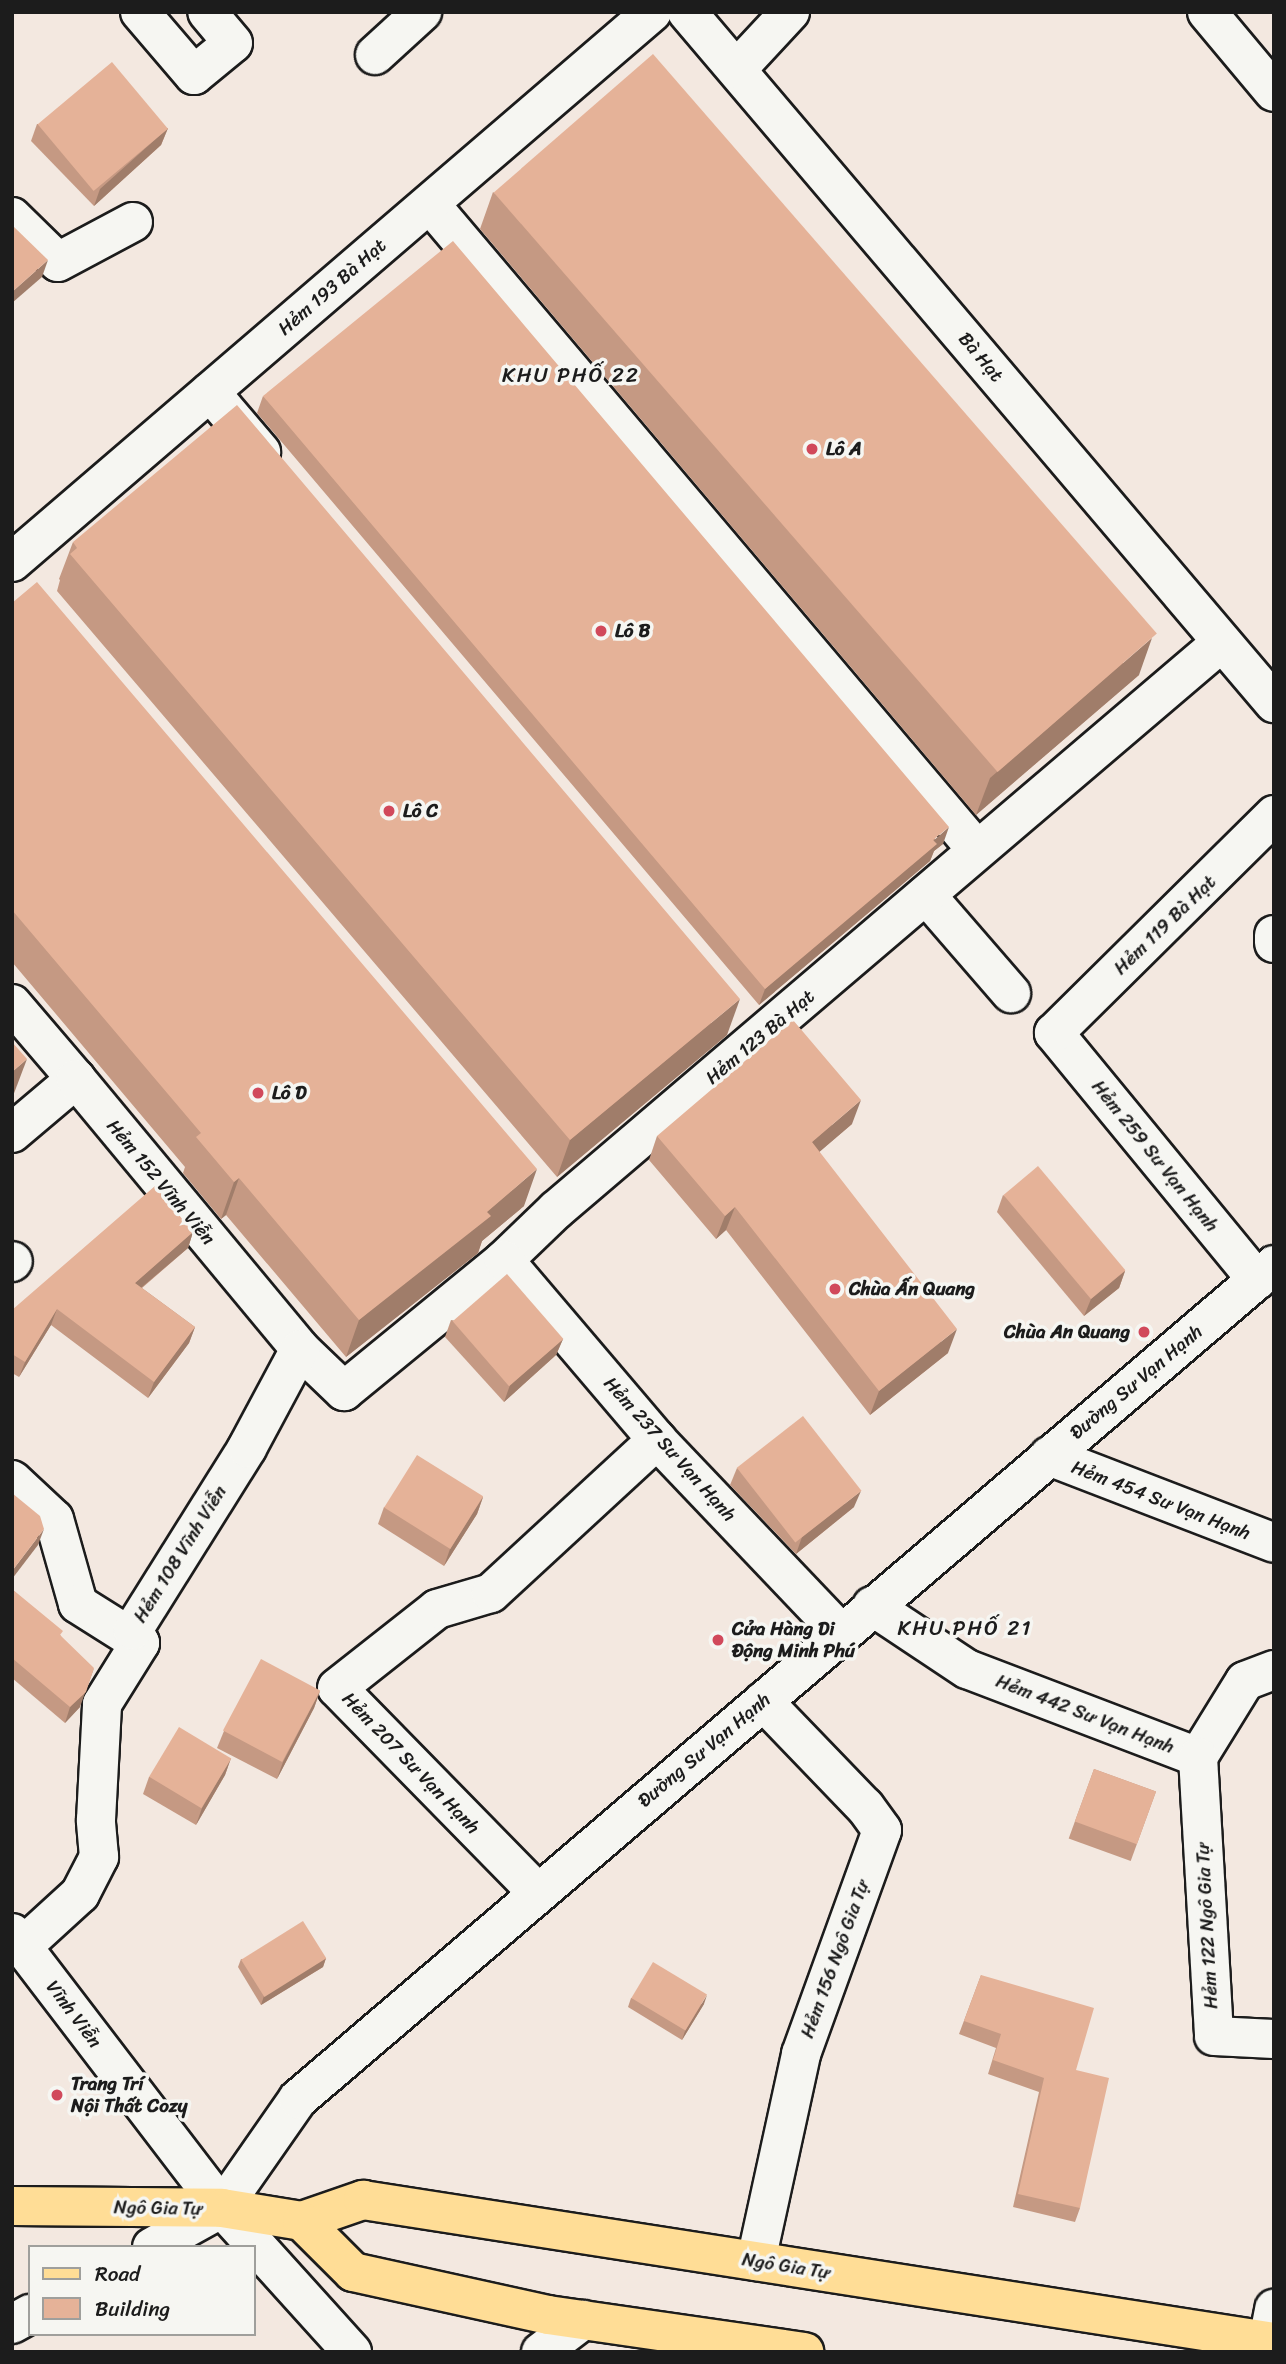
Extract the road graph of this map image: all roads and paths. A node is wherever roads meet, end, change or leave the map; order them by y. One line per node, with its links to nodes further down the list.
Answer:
1 (140, 12): 2 (street)
2 (207, 12)
3 (422, 12): 8 (street)
4 (652, 12): 11 (street, Hẻm 193 Bà Hạt)
5 (687, 12): 9 (street, Bà Hạt)
6 (790, 12): 9 (street)
7 (1207, 12): 10 (street)
8 (375, 55)
9 (737, 69): 17 (street, Bà Hạt)
10 (1274, 92)
11 (430, 204): 14 (street, Hẻm 193 Bà Hạt); 20 (street)
12 (12, 217): 13 (street)
13 (133, 222)
14 (210, 392): 15 (street); 16 (street, Hẻm 193 Bà Hạt)
15 (282, 477)
16 (18, 576)
17 (1222, 642): 18 (street, Bà Hạt); 20 (street, Hẻm 123 Bà Hạt)
18 (1270, 690)
19 (1274, 815): 27 (street, Hẻm 119 Bà Hạt)
20 (977, 850): 21 (street, Hẻm 123 Bà Hạt)
21 (926, 895): 24 (street); 28 (street, Hẻm 123 Bà Hạt)
22 (1274, 935): 23 (street)
23 (1274, 943)
24 (1011, 993)
25 (12, 1004): 29 (street, Hẻm 152 Vĩnh Viễn)
26 (731, 1006): 28 (street)
27 (1054, 1033): 34 (street, Hẻm 259 Sư Vạn Hạnh)
28 (758, 1038): 32 (street, Hẻm 123 Bà Hạt)
29 (76, 1079): 30 (street); 35 (street, Hẻm 152 Vĩnh Viễn)
30 (12, 1133)
31 (528, 1178): 32 (street)
32 (555, 1210): 33 (street, Hẻm 123 Bà Hạt)
33 (504, 1260): 35 (street, Hẻm 123 Bà Hạt); 36 (street, Hẻm 237 Sư Vạn Hạnh)
34 (1265, 1272): 37 (street, Đường Sư Vạn Hạnh)
35 (300, 1349): 42 (street, Hẻm 108 Vĩnh Viễn)
36 (657, 1440): 41 (street, Hẻm 237 Sư Vạn Hạnh); 46 (street, Hẻm 207 Sư Vạn Hạnh)
37 (1049, 1456): 39 (street, Hẻm 454 Sư Vạn Hạnh); 40 (street, Đường Sư Vạn Hạnh)
38 (12, 1480): 42 (street)
39 (1274, 1543)
40 (872, 1606): 41 (street, Đường Sư Vạn Hạnh); 45 (street, Hẻm 442 Sư Vạn Hạnh)
41 (841, 1633): 44 (street, Đường Sư Vạn Hạnh)
42 (139, 1643): 47 (street, Hẻm 108 Vĩnh Viễn)
43 (1274, 1670): 45 (street, Hẻm 442 Sư Vạn Hạnh)
44 (763, 1701): 46 (street, Đường Sư Vạn Hạnh); 55 (street, Hẻm 156 Ngô Gia Tự)
45 (1198, 1757): 48 (street, Hẻm 122 Ngô Gia Tự)
46 (536, 1892): 50 (street, Đường Sư Vạn Hạnh)
47 (18, 1940): 50 (street, Vĩnh Viễn)
48 (1274, 2039)
49 (12, 2206): 50 (main road, Ngô Gia Tự)
50 (222, 2208): 51 (main road, Ngô Gia Tự); 52 (street, Đường Sư Vạn Hạnh); 53 (street, Vĩnh Viễn)
51 (302, 2221): 55 (main road, Ngô Gia Tự); 57 (main road)
52 (156, 2245)
53 (255, 2245)
54 (256, 2246): 60 (street, Vĩnh Viễn)
55 (756, 2261): 59 (main road, Ngô Gia Tự)
56 (28, 2315): 58 (street)
57 (583, 2320): 61 (street); 62 (main road)
58 (12, 2324)
59 (1272, 2330)
60 (352, 2352)
61 (541, 2352)
62 (804, 2352)

